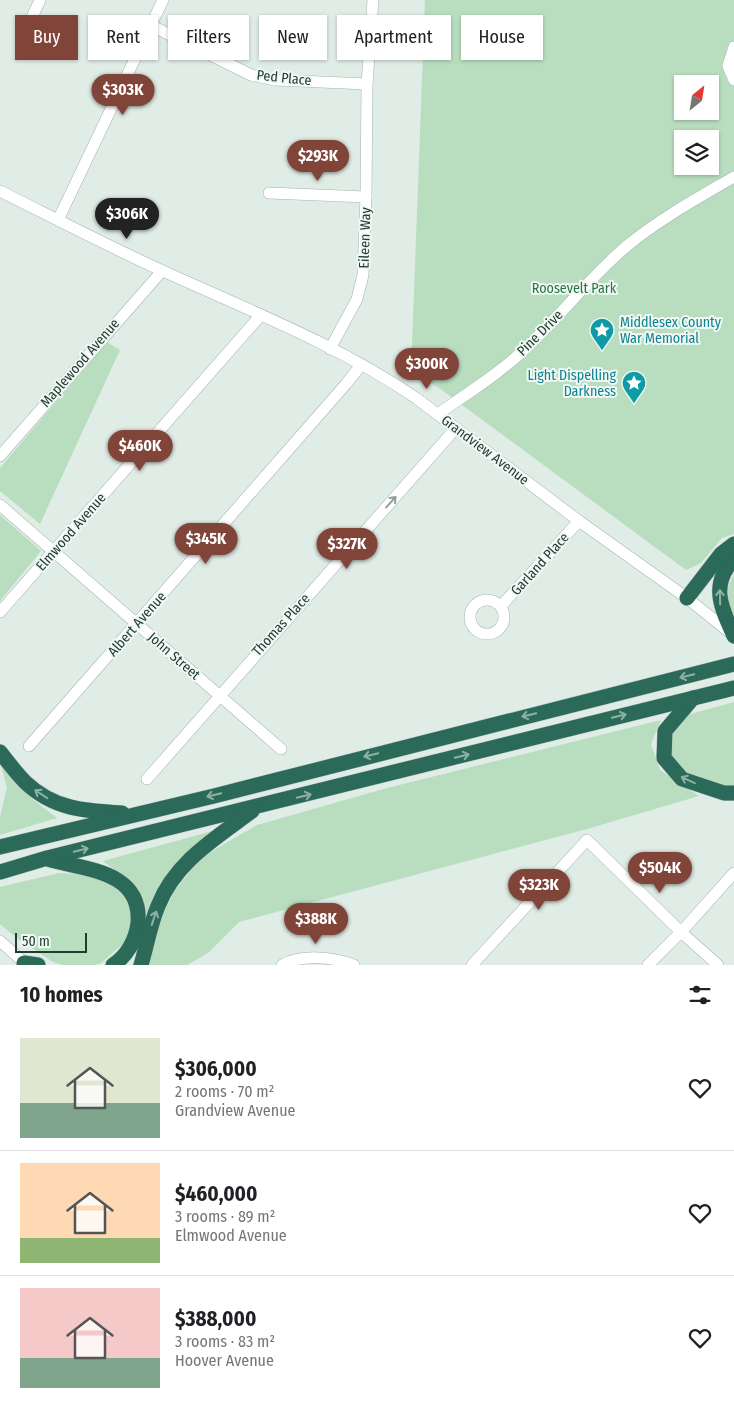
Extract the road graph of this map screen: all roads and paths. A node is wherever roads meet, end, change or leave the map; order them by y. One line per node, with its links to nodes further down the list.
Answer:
1 (40, 0): 4 (street)
2 (163, 0): 5 (street)
3 (374, 0): 10 (street, Eileen Way)
4 (33, 15)
5 (157, 15)
6 (158, 29): 10 (street, Ped Place)
7 (734, 47): 9 (street)
8 (136, 60): 15 (street)
9 (734, 80)
10 (367, 84): 14 (street, Eileen Way)
11 (734, 177): 20 (street, Pine Drive)
12 (0, 191): 15 (street, Grandview Avenue)
13 (270, 193): 14 (street)
14 (366, 197): 18 (street, Eileen Way)
15 (58, 220): 16 (street, Grandview Avenue)
16 (162, 271): 17 (street, Grandview Avenue); 22 (street, Maplewood Avenue)
17 (261, 315): 18 (street, Grandview Avenue); 26 (street, Elmwood Avenue)
18 (330, 349): 19 (street, Grandview Avenue)
19 (361, 365): 20 (street, Grandview Avenue); 31 (street, Albert Avenue)
20 (438, 414): 21 (street, Grandview Avenue)
21 (456, 428): 24 (street, Grandview Avenue); 35 (street, Thomas Place, one-way to 21)
22 (0, 456)
23 (0, 505): 26 (street, John Street)
24 (579, 521): 28 (street, Grandview Avenue); 29 (street, Garland Place)
25 (734, 544): 28 (highway)
26 (53, 552): 30 (street, Elmwood Avenue); 31 (street, John Street)
27 (734, 560): 32 (highway, one-way to 27)
28 (687, 598): 32 (street, Grandview Avenue)
29 (501, 606)
30 (0, 612)
31 (137, 624): 35 (street, John Street); 37 (street, Albert Avenue)
32 (734, 636)
33 (734, 664): 43 (highway, one-way to 43)
34 (734, 688): 36 (highway)
35 (219, 695): 38 (street, John Street); 40 (street, Thomas Place)
36 (693, 698): 41 (highway, one-way to 36); 42 (highway, one-way to 36)
37 (29, 746)
38 (281, 749)
39 (0, 752): 43 (highway, one-way to 39)
40 (147, 779)
41 (734, 794)
42 (257, 808): 45 (highway, one-way to 42); 52 (highway, one-way to 42)
43 (138, 814): 44 (highway)
44 (0, 847)
45 (47, 858): 46 (highway); 51 (highway)
46 (0, 872)
47 (734, 873): 48 (street)
48 (681, 932): 55 (street); 56 (street); 57 (street)
49 (0, 941): 50 (street)
50 (30, 964)
51 (113, 965)
52 (141, 965)
53 (282, 965): 54 (street)
54 (354, 965)
55 (472, 965)
56 (648, 965)
57 (718, 965)

